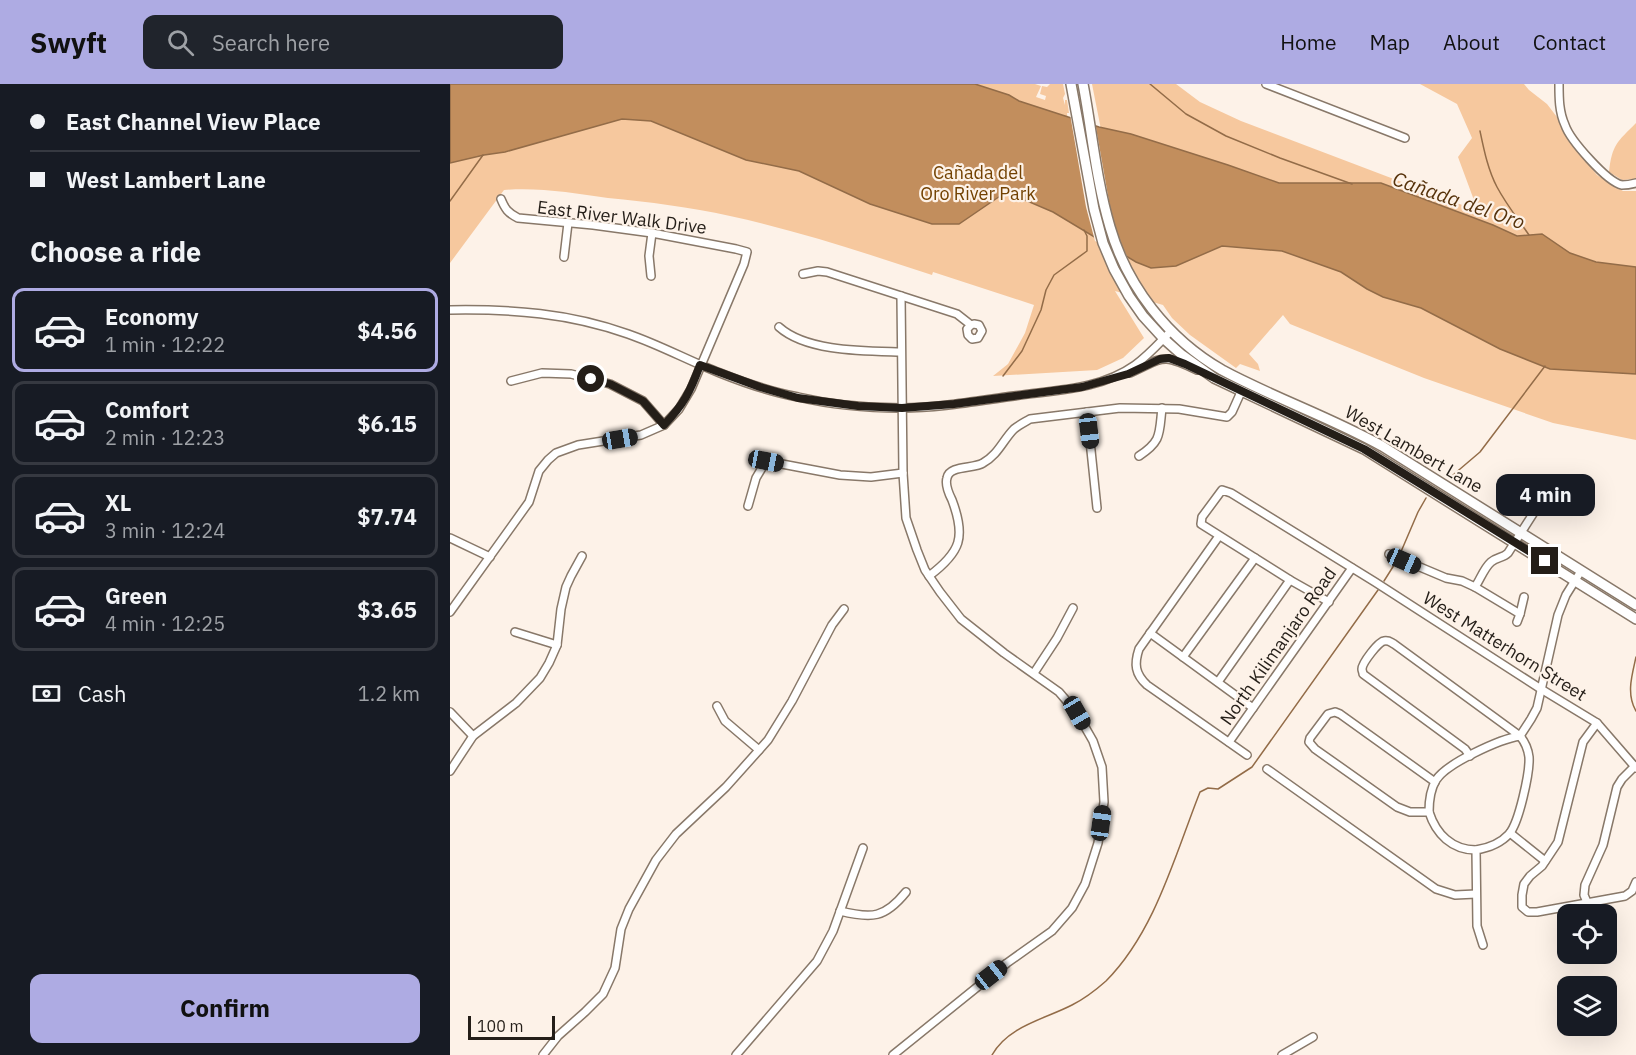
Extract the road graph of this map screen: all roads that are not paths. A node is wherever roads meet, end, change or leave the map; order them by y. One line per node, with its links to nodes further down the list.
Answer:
1 (1071, 84): 18 (main road, West Lambert Lane)
2 (1083, 84): 17 (main road, West Lambert Lane)
3 (1266, 84): 5 (street)
4 (1559, 84): 6 (street)
5 (1405, 138)
6 (1636, 183)
7 (501, 199): 8 (street, East River Walk Drive)
8 (568, 223): 9 (street, East River Walk Drive); 10 (street)
9 (652, 233): 12 (street); 20 (street, East River Walk Drive)
10 (564, 257)
11 (803, 274): 13 (street)
12 (651, 276)
13 (901, 296): 15 (street); 19 (street)
14 (450, 310): 20 (street)
15 (971, 325)
16 (779, 327): 19 (street)
17 (1169, 328): 18 (street); 29 (main road, West Lambert Lane)
18 (1164, 339): 21 (street); 22 (main road, West Lambert Lane)
19 (901, 352): 25 (street)
20 (700, 365): 25 (street); 30 (street)
21 (1116, 377): 22 (street); 25 (street)
22 (1214, 378): 24 (main road, West Lambert Lane)
23 (512, 381): 30 (street)
24 (1241, 392): 26 (street); 27 (main road, West Lambert Lane)
25 (902, 408): 32 (street)
26 (1162, 408): 28 (street); 31 (street)
27 (1277, 408): 29 (main road); 39 (main road, West Lambert Lane)
28 (1086, 411): 35 (street); 46 (street)
29 (1335, 422): 36 (main road, West Lambert Lane)
30 (664, 425): 42 (street)
31 (1139, 456)
32 (903, 473): 34 (street); 46 (street)
33 (1552, 494): 36 (street)
34 (748, 506)
35 (1097, 508)
36 (1521, 532): 39 (street); 45 (main road, West Lambert Lane)
37 (1219, 536): 43 (street); 44 (street, West Matterhorn Street); 60 (street)
38 (450, 538): 42 (street)
39 (1514, 542): 48 (main road, West Lambert Lane); 49 (street)
40 (1389, 554): 49 (street)
41 (582, 556): 61 (street)
42 (490, 557): 55 (street)
43 (1255, 558): 47 (street); 62 (street)
44 (1352, 568): 51 (street, North Kilimanjaro Road); 65 (street, West Matterhorn Street)
45 (1581, 571): 48 (street); 52 (main road, West Lambert Lane)
46 (929, 576): 63 (street)
47 (1290, 580): 51 (street); 64 (street)
48 (1575, 581): 57 (main road, West Lambert Lane); 65 (street)
49 (1475, 587): 56 (street)
50 (1524, 597): 56 (street)
51 (1329, 602): 67 (street, North Kilimanjaro Road)
52 (1636, 605)
53 (844, 609): 73 (street)
54 (1072, 609): 63 (street)
55 (450, 612)
56 (1520, 614): 58 (street)
57 (1636, 619)
58 (1517, 622)
59 (515, 633): 61 (street)
60 (1150, 633): 62 (street); 72 (street)
61 (557, 645): 70 (street)
62 (1183, 657): 64 (street)
63 (1034, 673): 94 (street)
64 (1218, 682): 67 (street)
65 (1541, 689): 69 (street, West Matterhorn Street); 71 (street)
66 (717, 706): 73 (street)
67 (1253, 708): 72 (street, North Kilimanjaro Road)
68 (450, 712): 70 (street)
69 (1597, 723): 76 (street, West Matterhorn Street); 84 (street)
70 (473, 736): 78 (street)
71 (1520, 736): 75 (street); 75 (street); 81 (street)
72 (1229, 742): 74 (street)
73 (759, 750): 92 (street)
74 (1247, 755)
75 (1470, 756): 79 (street)
76 (1635, 767): 88 (street)
77 (1267, 769): 87 (street)
78 (450, 771)
79 (1435, 782): 80 (street); 80 (street)
80 (1429, 812): 83 (street)
81 (1510, 833): 83 (street); 84 (street)
82 (863, 848): 89 (street)
83 (1476, 850): 87 (street)
84 (1545, 861): 88 (street)
85 (1636, 882): 88 (street)
86 (906, 892): 89 (street)
87 (1476, 894): 90 (street)
88 (1587, 902)
89 (840, 911): 93 (street)
90 (1483, 945)
91 (1313, 1037): 95 (street)
92 (543, 1055)
93 (736, 1055)
94 (893, 1055)
95 (1282, 1055)

